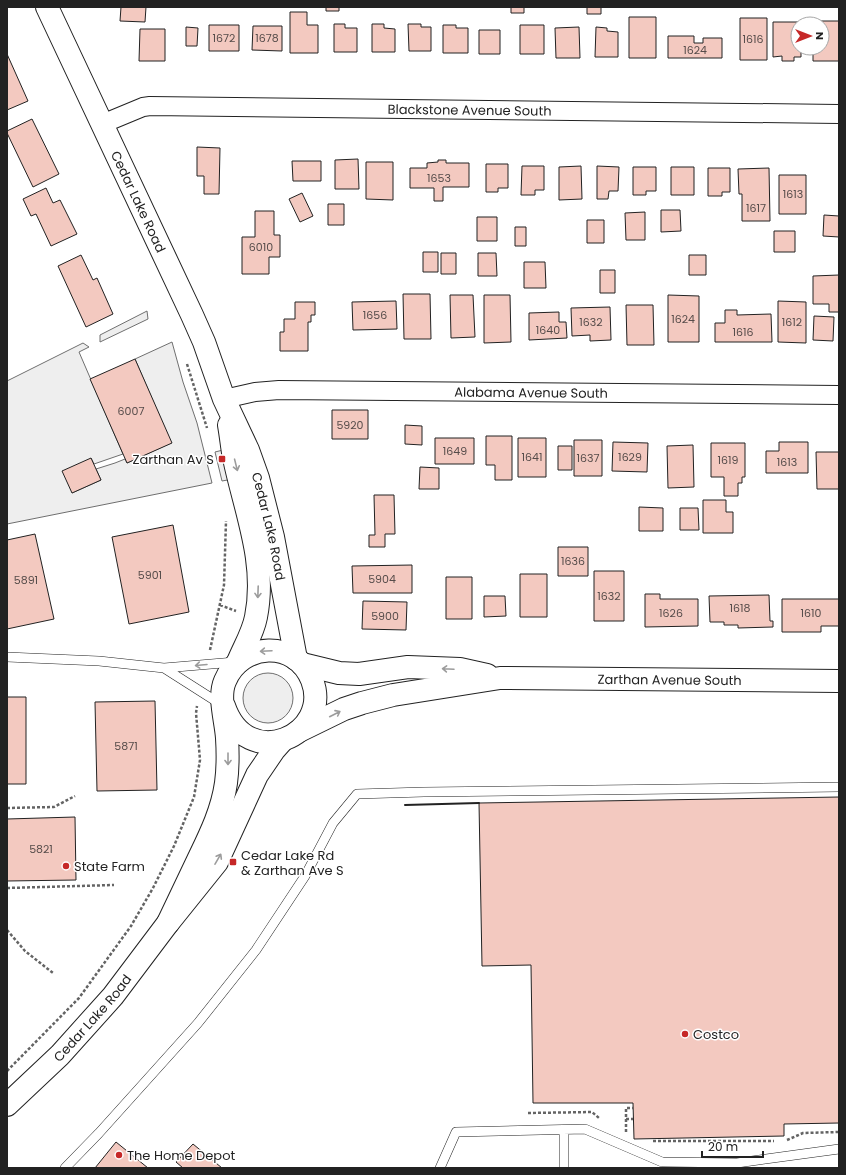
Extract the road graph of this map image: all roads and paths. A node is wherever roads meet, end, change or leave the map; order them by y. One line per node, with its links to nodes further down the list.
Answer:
1 (47, 7): 3 (street, Cedar Lake Road)
2 (839, 114): 3 (street, Blackstone Avenue South)
3 (102, 124): 6 (street, Cedar Lake Road)
4 (185, 357): 7 (path)
5 (839, 395): 6 (street, Alabama Avenue South)
6 (224, 399): 13 (street, Cedar Lake Road, one-way to 13); 14 (street, Cedar Lake Road)
7 (208, 431)
8 (225, 515): 9 (path)
9 (220, 605): 10 (path); 11 (path)
10 (238, 611)
11 (208, 656)
12 (7, 657): 15 (lane)
13 (238, 662): 14 (street, Cedar Lake Road, one-way to 13); 15 (lane, one-way to 15); 19 (street, Cedar Lake Road)
14 (299, 662): 16 (street, Zarthan Avenue South, one-way to 14); 20 (street, Cedar Lake Road)
15 (164, 668): 19 (lane)
16 (500, 678): 17 (street, Zarthan Avenue South); 20 (street, Zarthan Avenue South, one-way to 16)
17 (839, 681)
18 (197, 702): 29 (path)
19 (224, 706): 20 (street, Cedar Lake Road); 26 (street, Cedar Lake Road, one-way to 26)
20 (290, 736): 26 (street, Cedar Lake Road, one-way to 20)
21 (839, 787): 41 (lane)
22 (74, 796): 23 (path)
23 (7, 808)
24 (114, 885): 25 (path)
25 (7, 888)
26 (168, 923): 30 (street, Cedar Lake Road)
27 (7, 930): 28 (path)
28 (53, 973)
29 (7, 1072)
30 (7, 1105)
31 (633, 1108): 32 (path)
32 (626, 1119): 33 (path); 36 (path)
33 (633, 1119)
34 (564, 1130): 40 (lane); 42 (lane); 43 (lane)
35 (839, 1132): 39 (path)
36 (626, 1139)
37 (649, 1141): 38 (path)
38 (776, 1141)
39 (784, 1141)
40 (839, 1149)
41 (64, 1168)
42 (440, 1168)
43 (564, 1168)

